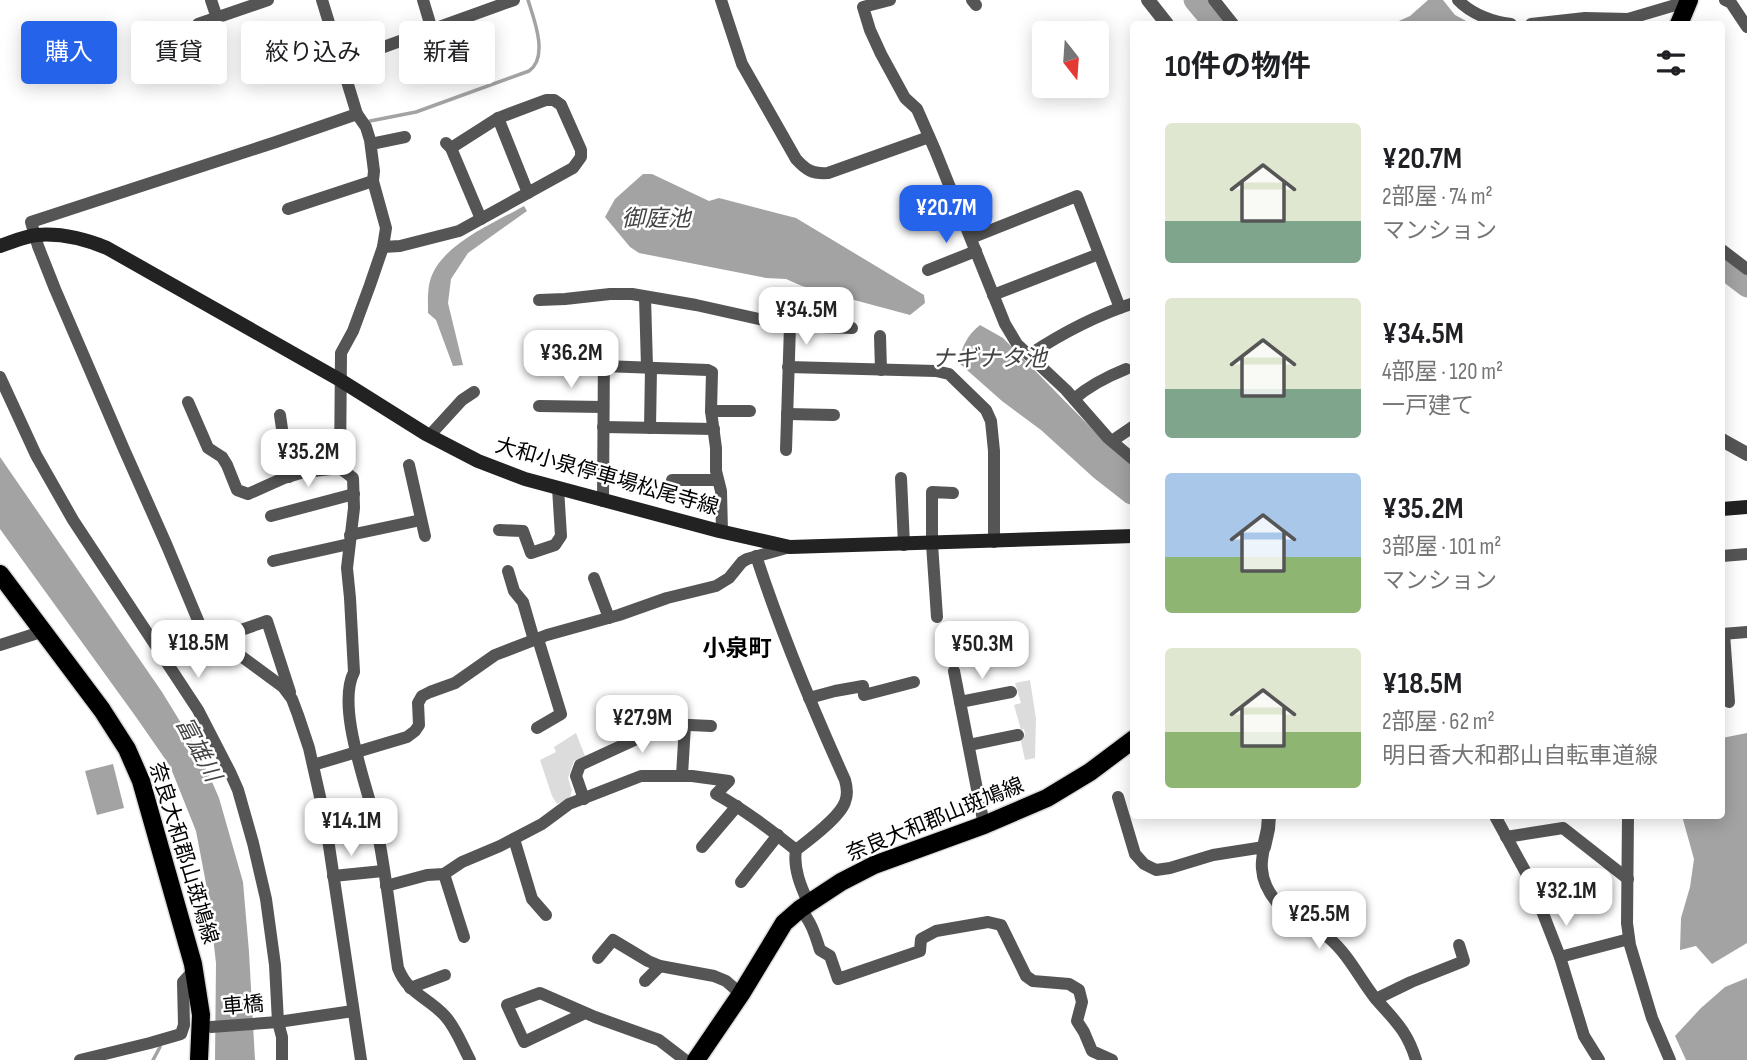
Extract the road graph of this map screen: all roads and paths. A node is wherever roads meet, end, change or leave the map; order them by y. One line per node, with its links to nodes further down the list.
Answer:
1 (211, 0): 15 (street)
2 (268, 0): 15 (street)
3 (322, 0): 17 (street)
4 (423, 0): 18 (street)
5 (473, 0): 14 (street)
6 (721, 0): 29 (street)
7 (890, 0): 29 (street)
8 (1148, 0): 20 (street)
9 (1214, 0): 21 (street)
10 (1458, 0): 22 (street)
11 (1689, 0): 23 (street); 24 (main road)
12 (1725, 0): 25 (street)
13 (507, 1): 14 (street)
14 (478, 13): 19 (street)
15 (217, 18): 16 (street)
16 (208, 21)
17 (329, 21)
18 (429, 21)
19 (456, 21)
20 (1165, 21)
21 (1231, 21)
22 (1498, 21)
23 (1558, 21)
24 (1680, 21)
25 (1747, 27)
26 (348, 84): 27 (street)
27 (357, 114): 31 (street); 36 (street)
28 (498, 118): 33 (street); 33 (street); 35 (street)
29 (929, 136): 37 (street)
30 (405, 137): 31 (street)
31 (371, 144): 32 (street)
32 (373, 181): 34 (street); 39 (street)
33 (528, 193): 35 (street)
34 (288, 209)
35 (481, 219): 39 (street)
36 (35, 235): 38 (main road, 大和小泉停車場松尾寺線); 61 (main road, 大和小泉停車場松尾寺線); 117 (street)
37 (971, 238): 40 (street); 42 (street)
38 (0, 246)
39 (383, 247): 61 (street)
40 (976, 251): 44 (street); 45 (street)
41 (1725, 252): 43 (street)
42 (1099, 254): 45 (street); 49 (street)
43 (1747, 269)
44 (928, 270)
45 (993, 295): 54 (street)
46 (645, 296): 47 (street); 50 (street); 57 (street)
47 (539, 300)
48 (1130, 304): 49 (street)
49 (1120, 308): 54 (street)
50 (790, 326): 51 (street); 56 (street)
51 (852, 328)
52 (880, 337): 59 (street)
53 (539, 345): 55 (street)
54 (1029, 355): 63 (street)
55 (604, 366): 57 (street); 66 (street)
56 (788, 366): 59 (street); 69 (street)
57 (649, 368): 67 (street); 73 (street)
58 (1126, 369): 63 (street)
59 (881, 370): 101 (street)
60 (0, 377): 172 (street)
61 (340, 380): 76 (main road, 大和小泉停車場松尾寺線); 83 (street)
62 (474, 392): 76 (street)
63 (1073, 399): 77 (street)
64 (188, 402): 84 (street)
65 (539, 406): 66 (street)
66 (603, 407): 72 (street)
67 (711, 411): 68 (street); 74 (street)
68 (750, 411)
69 (787, 414): 71 (street); 79 (street)
70 (281, 415): 84 (street)
71 (834, 415)
72 (603, 427): 73 (street); 91 (street)
73 (650, 428): 74 (street)
74 (713, 429): 87 (street)
75 (1130, 429): 77 (street)
76 (430, 435): 88 (main road, 大和小泉停車場松尾寺線)
77 (1112, 441): 81 (street)
78 (1725, 442): 80 (street)
79 (786, 450)
80 (1747, 454)
81 (1130, 457)
82 (409, 465): 95 (street)
83 (340, 468): 84 (street); 90 (street)
84 (289, 477)
85 (901, 478): 103 (street)
86 (672, 480): 87 (street)
87 (718, 480): 97 (street)
88 (558, 488): 91 (main road, 大和小泉停車場松尾寺線); 96 (street)
89 (953, 493): 102 (street)
90 (354, 494): 94 (street); 100 (street)
91 (603, 501): 97 (main road, 大和小泉停車場松尾寺線)
92 (1747, 507): 93 (main road)
93 (1725, 509)
94 (271, 516)
95 (421, 520): 98 (street); 100 (street)
96 (499, 530)
97 (722, 532): 104 (main road, 大和小泉停車場松尾寺線)
98 (425, 536)
99 (1130, 536): 101 (main road, 大和小泉停車場松尾寺線)
100 (350, 539): 108 (street); 134 (street)
101 (994, 542): 102 (main road, 大和小泉停車場松尾寺線)
102 (932, 544): 103 (main road, 大和小泉停車場松尾寺線); 112 (street)
103 (904, 545): 104 (main road, 大和小泉停車場松尾寺線)
104 (790, 547): 106 (street)
105 (1747, 554): 107 (street)
106 (756, 556): 113 (street); 124 (street)
107 (1725, 556)
108 (273, 561)
109 (508, 571): 118 (street)
110 (0, 574): 114 (main road, 奈良大和郡山斑鳩線)
111 (594, 578): 113 (street)
112 (937, 617)
113 (609, 618): 118 (street)
114 (44, 631): 119 (street); 164 (main road, 奈良大和郡山斑鳩線)
115 (1747, 632): 116 (street)
116 (1725, 634)
117 (215, 639): 125 (street); 125 (street)
118 (536, 639): 130 (street); 134 (street)
119 (0, 645)
120 (1725, 657): 127 (street)
121 (954, 671): 126 (street)
122 (914, 682): 124 (street)
123 (1011, 692): 126 (street)
124 (809, 698): 149 (street)
125 (292, 699): 135 (street)
126 (960, 702): 133 (street)
127 (1729, 702)
128 (685, 725): 129 (street); 136 (street); 138 (street)
129 (711, 726)
130 (537, 728)
131 (1018, 735): 133 (street)
132 (1130, 742): 143 (main road, 奈良大和郡山斑鳩線)
133 (968, 745): 143 (street)
134 (357, 751): 135 (street); 150 (street)
135 (313, 765): 152 (street)
136 (682, 775): 138 (street); 139 (street)
137 (1118, 797): 148 (street)
138 (584, 799): 146 (street)
139 (737, 806): 144 (street); 147 (street)
140 (1269, 819): 148 (street)
141 (1497, 819): 145 (street)
142 (1628, 819): 153 (street)
143 (984, 824): 156 (main road, 奈良大和郡山斑鳩線)
144 (778, 835): 149 (street); 154 (street)
145 (1506, 837): 153 (street); 161 (street)
146 (513, 839): 151 (street); 157 (street)
147 (702, 847)
148 (1264, 847): 169 (street)
149 (796, 850): 156 (street)
150 (378, 872): 152 (street); 155 (street)
151 (444, 874): 155 (street); 158 (street)
152 (333, 876): 170 (street)
153 (1628, 879): 159 (street)
154 (741, 882)
155 (386, 886): 167 (street)
156 (804, 906): 168 (main road, 奈良大和郡山斑鳩線); 181 (street)
157 (546, 915)
158 (464, 937)
159 (1629, 939): 161 (street); 184 (street)
160 (1459, 945): 169 (street)
161 (1560, 957): 183 (street)
162 (598, 958): 163 (street)
163 (660, 966): 166 (street); 168 (street)
164 (194, 970): 174 (street); 175 (main road, 奈良大和郡山斑鳩線)
165 (445, 975): 167 (street)
166 (645, 981)
167 (410, 988): 178 (street)
168 (741, 994): 180 (main road, 奈良大和郡山斑鳩線)
169 (1376, 999): 182 (street)
170 (353, 1011): 172 (street, 車橋); 177 (street)
171 (585, 1013): 171 (street); 179 (street)
172 (278, 1022): 173 (street, 車橋); 176 (street)
173 (211, 1027)
174 (80, 1060)
175 (199, 1060)
176 (282, 1060)
177 (361, 1060)
178 (470, 1060)
179 (685, 1060)
180 (696, 1060)
181 (1111, 1060)
182 (1416, 1060)
183 (1599, 1060)
184 (1670, 1060)

